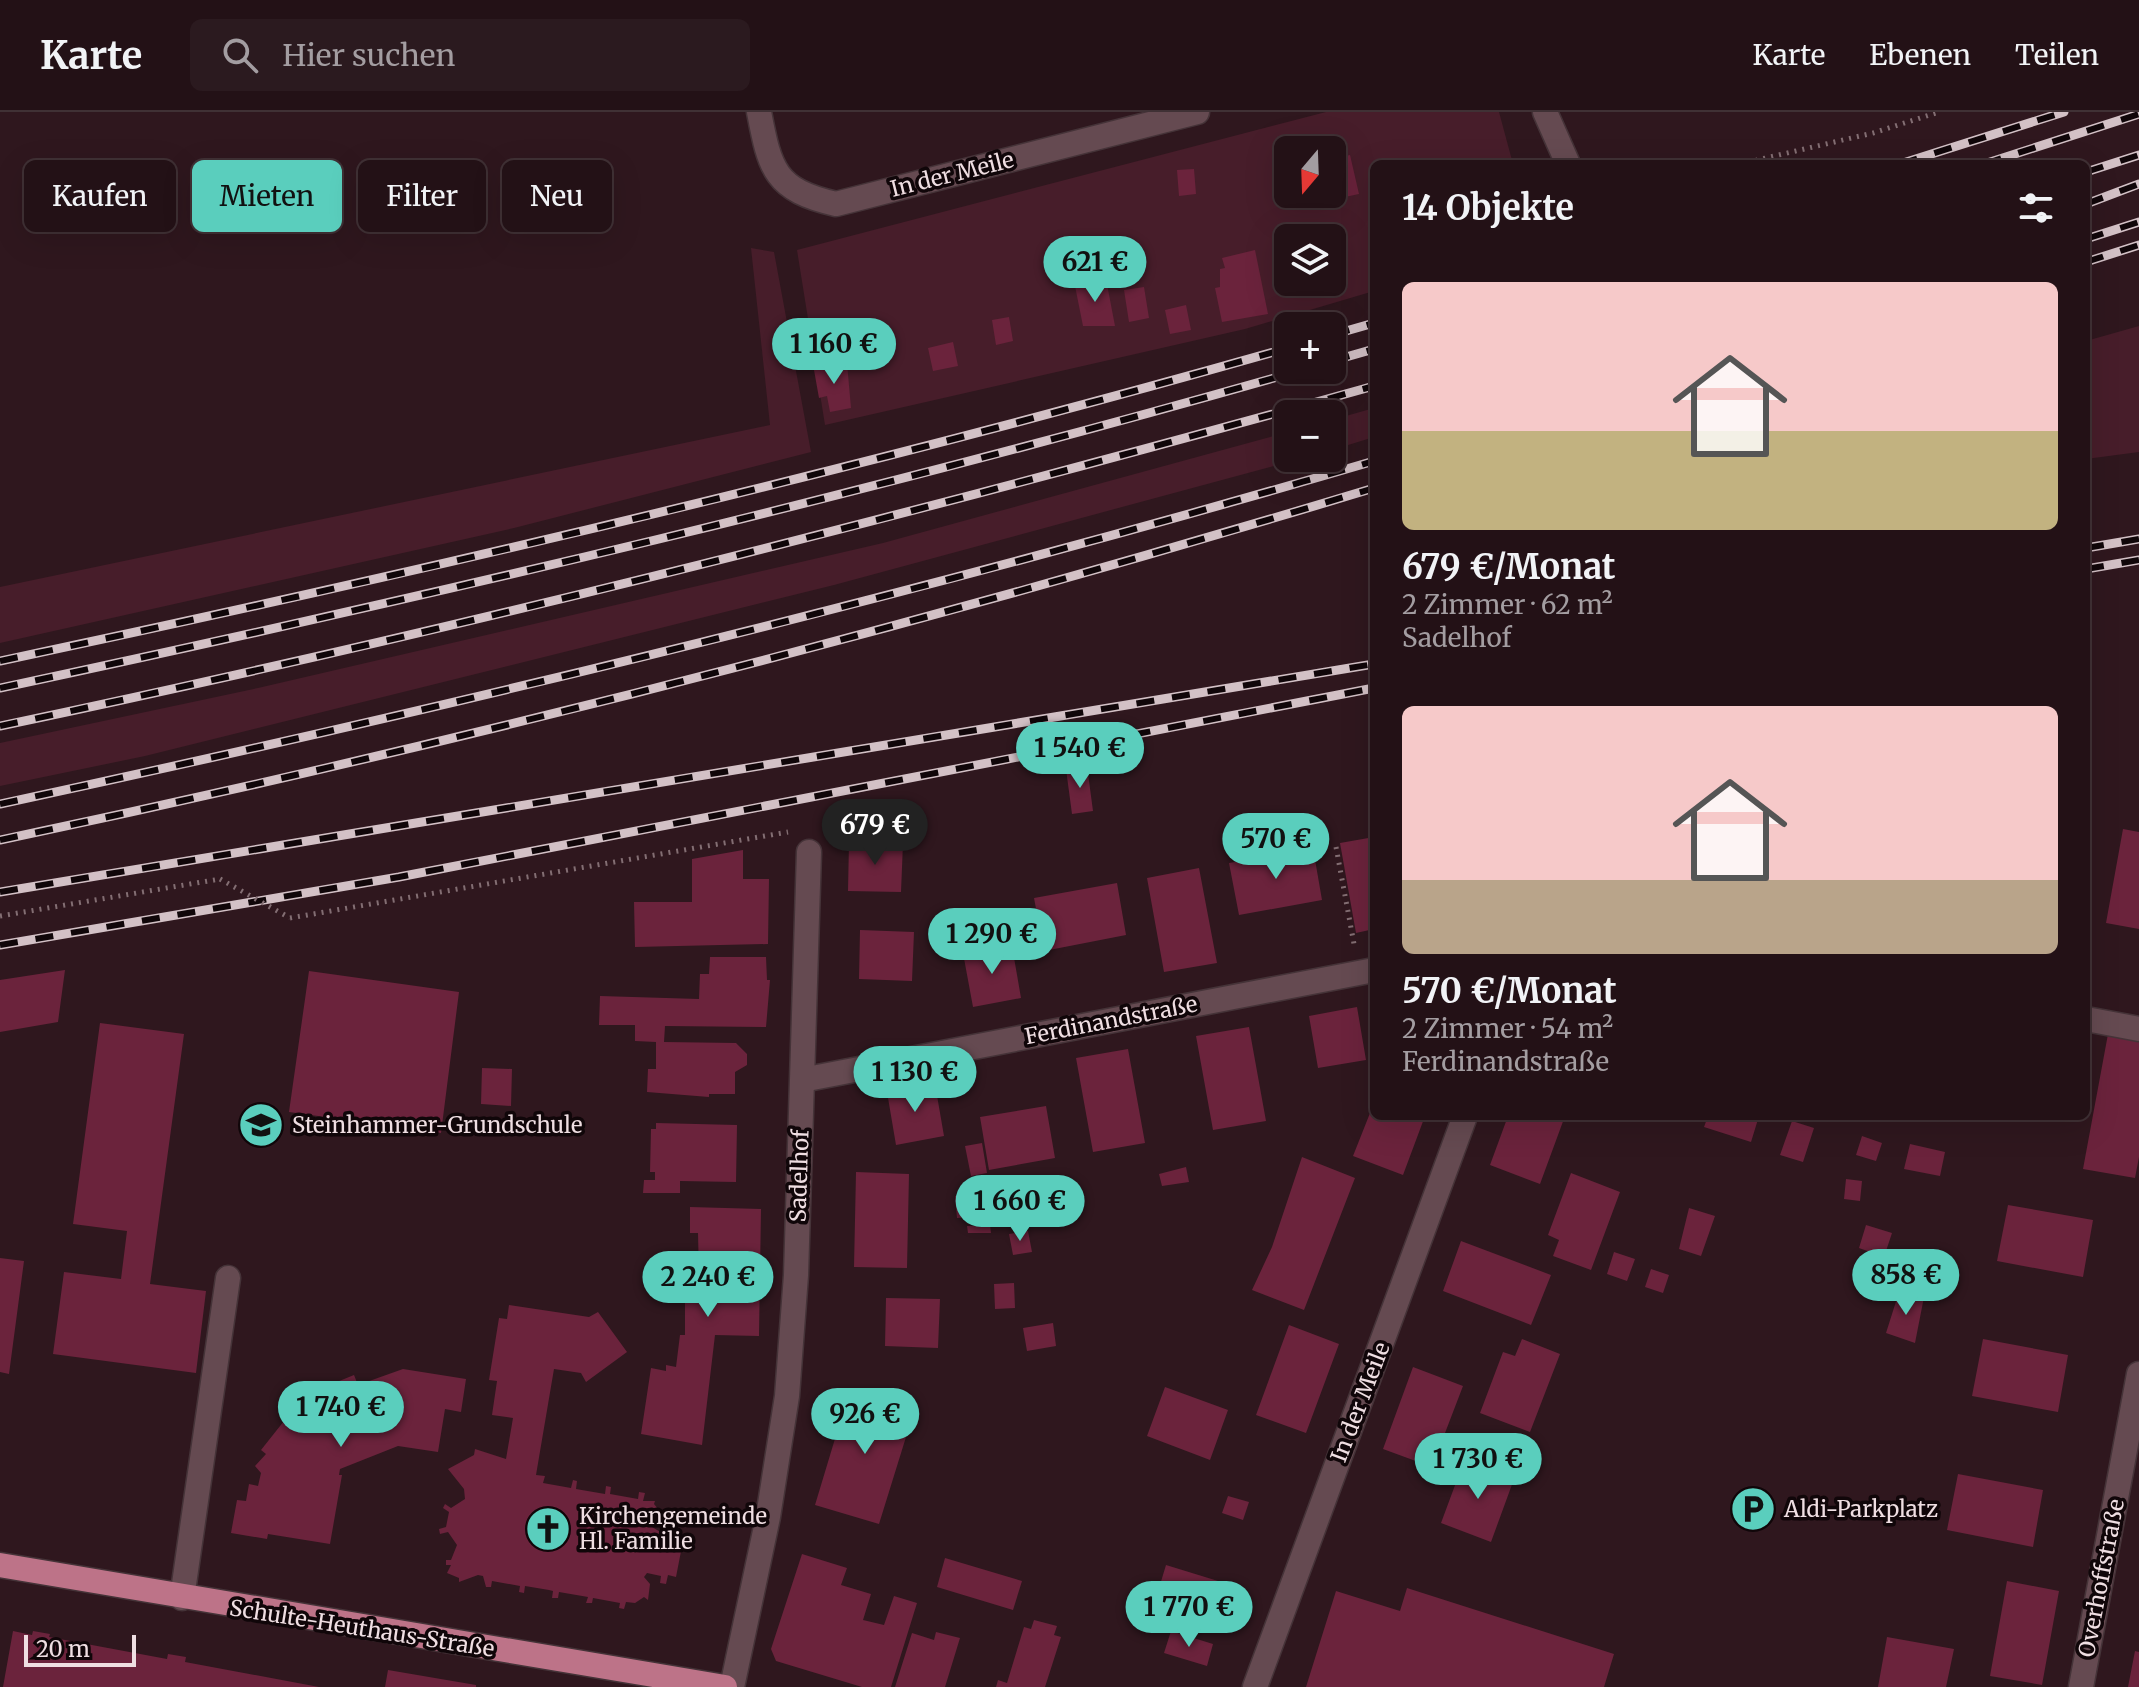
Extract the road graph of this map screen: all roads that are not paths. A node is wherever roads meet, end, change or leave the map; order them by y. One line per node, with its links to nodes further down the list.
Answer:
1 (759, 112): 2 (street, In der Meile)
2 (1197, 112)
3 (1545, 112): 4 (street)
4 (1567, 160)
5 (809, 852): 9 (street, Sadelhof)
6 (1370, 971): 9 (street, Ferdinandstraße)
7 (2090, 1020): 8 (street)
8 (2139, 1029)
9 (802, 1080): 16 (street, Sadelhof)
10 (1464, 1120): 17 (street, In der Meile)
11 (228, 1278): 14 (street)
12 (2139, 1374): 18 (street, Overhoffstraße)
13 (0, 1565): 14 (main road, Schulte-Heuthaus-Straße)
14 (182, 1598): 15 (main road, Schulte-Heuthaus-Straße)
15 (725, 1687)
16 (732, 1687)
17 (1255, 1687)
18 (2081, 1687)

